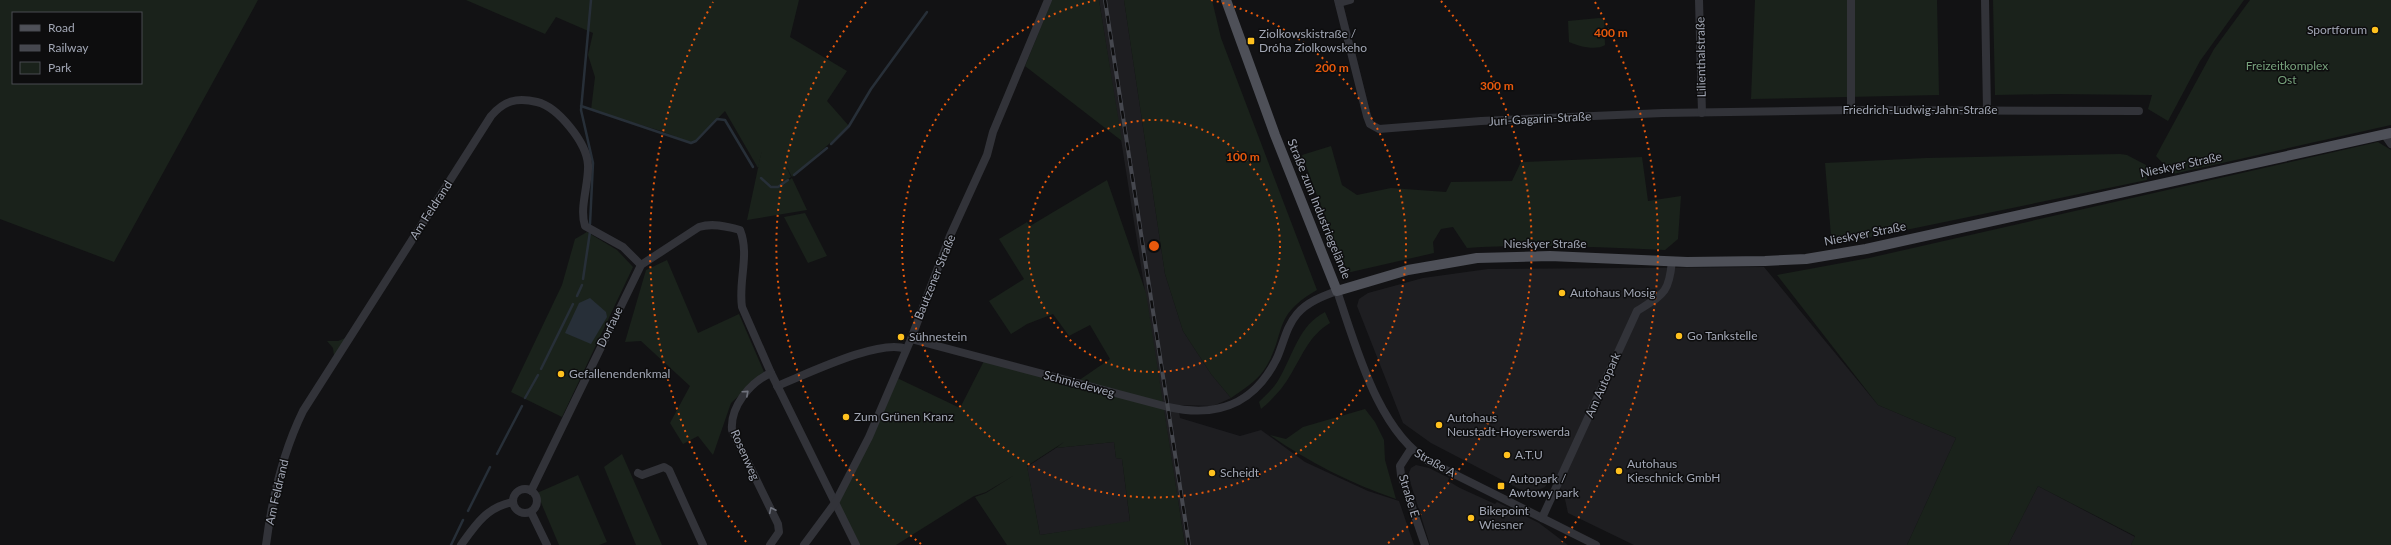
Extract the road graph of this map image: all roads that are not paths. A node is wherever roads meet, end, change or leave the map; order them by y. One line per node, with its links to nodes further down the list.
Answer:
1 (1048, 0): 17 (street, Bautzener Straße)
2 (1226, 0): 16 (main road, Straße zum Industriegelände)
3 (1350, 0): 7 (street)
4 (1699, 0): 11 (street, Lilienthalstraße)
5 (1851, 0): 8 (street)
6 (1985, 0): 9 (street)
7 (1338, 1): 11 (street, Juri-Gagarin-Straße)
8 (1851, 110): 9 (street, Friedrich-Ludwig-Jahn-Straße); 11 (street, Friedrich-Ludwig-Jahn-Straße)
9 (1987, 110): 10 (street, Friedrich-Ludwig-Jahn-Straße)
10 (2139, 111)
11 (1702, 113)
12 (2388, 134): 13 (street); 14 (main road, Nieskyer Straße)
13 (2391, 144)
14 (1672, 261): 16 (main road, Nieskyer Straße); 28 (street, Am Autopark)
15 (641, 265): 19 (street); 24 (street, Dorfaue); 29 (street, Am Feldrand)
16 (1337, 291): 21 (street, Straße zum Industriegelände); 22 (street, Straße A)
17 (911, 339): 18 (street, Bautzener Straße); 21 (street, Schmiedeweg)
18 (906, 349): 20 (street); 26 (street, Bautzener Straße)
19 (770, 373): 20 (street); 33 (street, Rosenweg, one-way to 19)
20 (778, 386): 26 (street)
21 (1246, 397)
22 (1411, 449): 28 (street, Straße A); 36 (street, Straße E)
23 (638, 473): 32 (street)
24 (531, 491): 25 (street); 27 (street)
25 (513, 502): 27 (street); 30 (street)
26 (835, 503): 34 (street, Bautzener Straße); 35 (street)
27 (531, 512): 31 (street)
28 (1542, 518): 37 (street, Straße A)
29 (266, 545)
30 (461, 545)
31 (547, 545)
32 (703, 545)
33 (770, 545)
34 (804, 545)
35 (856, 545)
36 (1424, 545)
37 (1596, 545)

